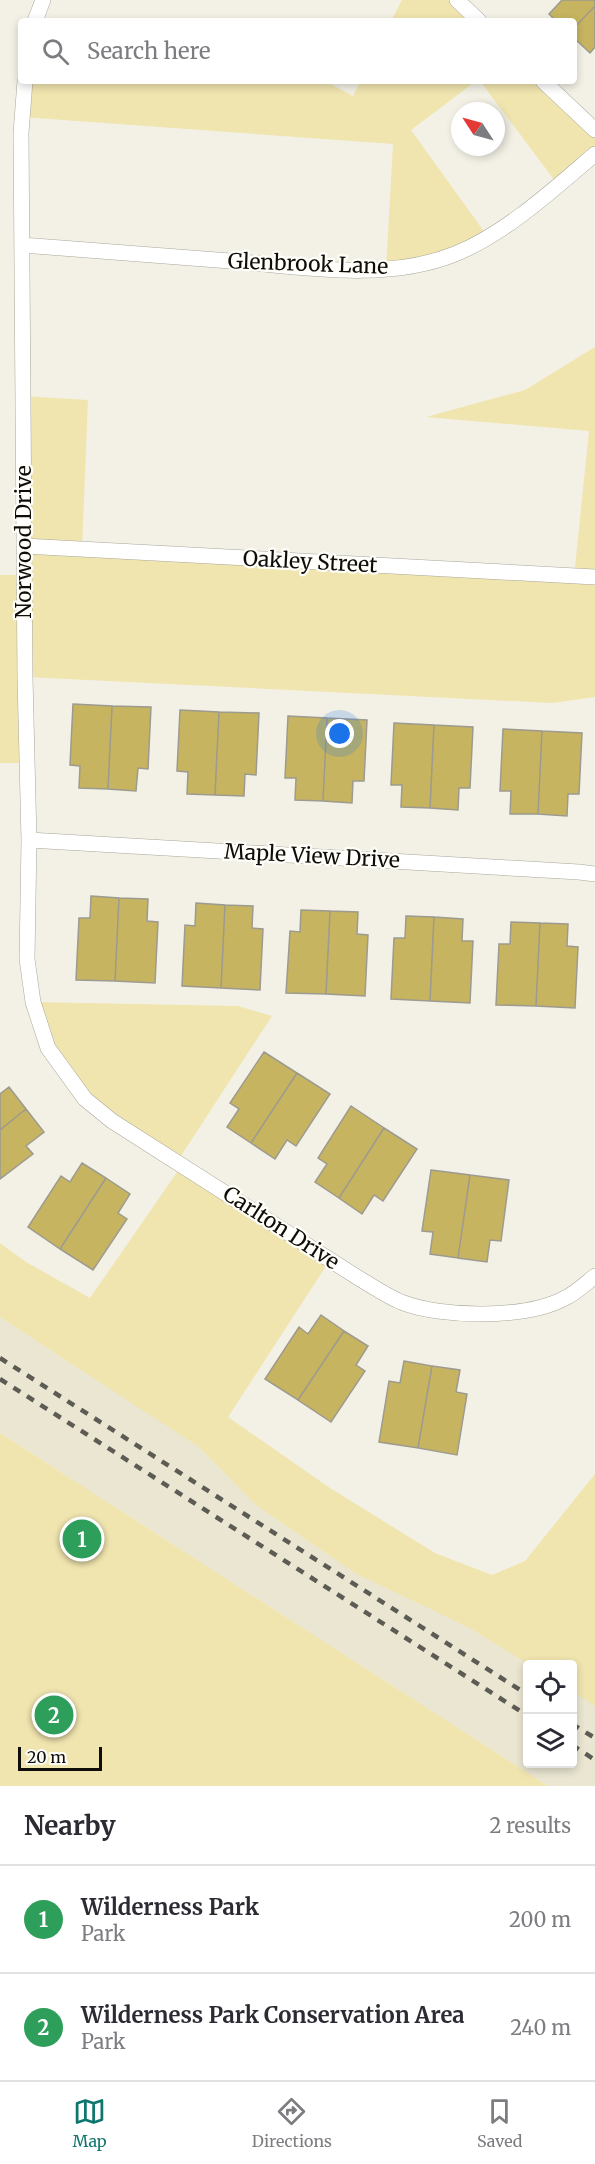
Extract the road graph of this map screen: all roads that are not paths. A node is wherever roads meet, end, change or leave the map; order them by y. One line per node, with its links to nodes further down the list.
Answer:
1 (43, 0): 3 (lane)
2 (457, 0): 4 (lane)
3 (36, 18)
4 (476, 18)
5 (25, 84): 9 (lane, Norwood Drive)
6 (546, 84): 7 (lane)
7 (595, 130)
8 (595, 154): 9 (lane, Glenbrook Lane)
9 (22, 244): 10 (lane, Norwood Drive)
10 (24, 546): 11 (lane, Oakley Street); 12 (lane, Norwood Drive)
11 (595, 577)
12 (29, 840): 13 (lane, Maple View Drive); 14 (lane, Norwood Drive)
13 (595, 874)
14 (33, 1002): 15 (lane, Carlton Drive)
15 (595, 1276)

